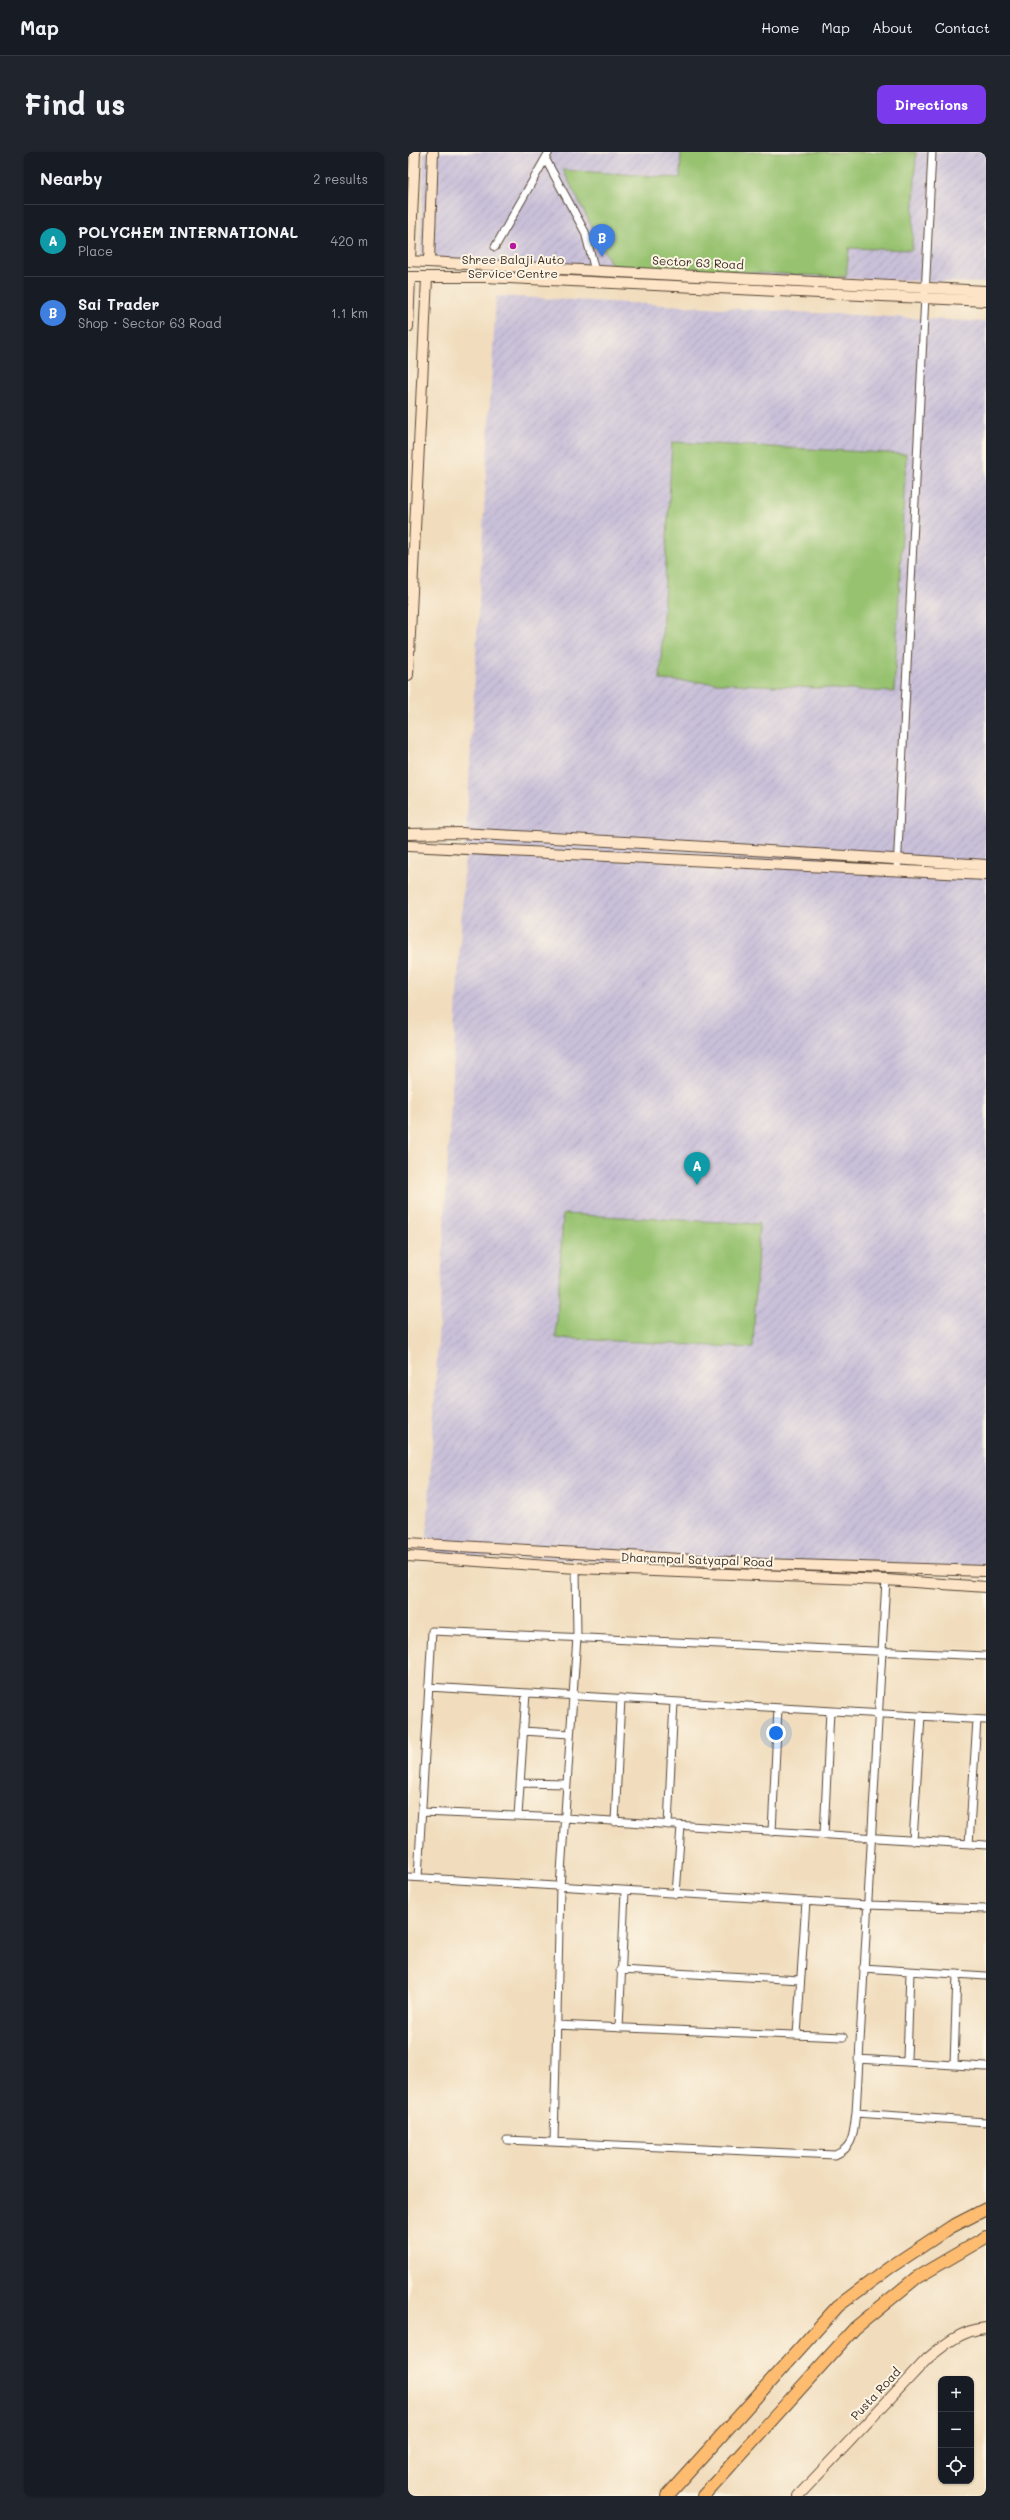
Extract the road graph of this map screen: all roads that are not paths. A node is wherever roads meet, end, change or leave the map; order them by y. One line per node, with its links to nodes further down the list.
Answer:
1 (415, 152): 7 (street)
2 (433, 152): 8 (street)
3 (549, 152): 5 (street)
4 (932, 152): 13 (street)
5 (546, 160): 6 (street); 9 (street)
6 (495, 247)
7 (409, 260): 8 (street, Sector 63 Road)
8 (429, 262): 9 (street, Sector 63 Road)
9 (595, 271): 13 (street, Sector 63 Road)
10 (409, 277): 11 (street, Sector 63 Road); 15 (street)
11 (427, 278): 13 (street, Sector 63 Road); 16 (street)
12 (986, 291): 13 (street, Sector 63 Road)
13 (924, 293): 14 (street, Sector 63 Road); 19 (street)
14 (986, 301)
15 (408, 327)
16 (408, 675)
17 (408, 834): 19 (street)
18 (408, 846): 21 (street)
19 (897, 860): 20 (street); 21 (street)
20 (986, 865)
21 (897, 871): 22 (street)
22 (986, 875)
23 (408, 1543): 26 (street, Dharampal Satyapal Road)
24 (408, 1556): 25 (street, Dharampal Satyapal Road)
25 (576, 1568): 27 (street, Dharampal Satyapal Road); 29 (street)
26 (986, 1571)
27 (886, 1580): 28 (street, Dharampal Satyapal Road); 30 (street)
28 (986, 1587)
29 (577, 1637): 30 (street); 32 (street); 34 (street)
30 (880, 1651): 31 (street); 39 (street)
31 (986, 1656)
32 (428, 1687): 33 (street); 47 (street)
33 (526, 1693): 34 (street); 43 (street)
34 (572, 1696): 35 (street); 44 (street)
35 (621, 1698): 36 (street); 50 (street)
36 (674, 1702): 37 (street); 51 (street)
37 (778, 1708): 38 (street); 53 (street)
38 (830, 1711): 39 (street); 54 (street)
39 (877, 1714): 40 (street); 55 (street)
40 (921, 1716): 41 (street); 56 (street)
41 (977, 1720): 42 (street); 57 (street)
42 (986, 1720)
43 (523, 1731): 44 (street); 45 (street)
44 (570, 1734): 46 (street)
45 (520, 1782): 46 (street); 48 (street)
46 (567, 1784): 49 (street)
47 (422, 1812): 48 (street); 60 (street)
48 (518, 1816): 49 (street)
49 (566, 1818): 50 (street); 61 (street)
50 (614, 1822): 51 (street)
51 (668, 1825): 52 (street)
52 (681, 1826): 53 (street); 63 (street)
53 (772, 1832): 54 (street)
54 (824, 1836): 55 (street)
55 (870, 1838): 56 (street); 65 (street)
56 (913, 1841): 57 (street)
57 (968, 1844): 58 (street)
58 (986, 1845)
59 (408, 1877): 60 (street)
60 (418, 1877): 61 (street)
61 (560, 1887): 62 (street); 73 (street)
62 (625, 1891): 63 (street); 68 (street)
63 (676, 1894): 64 (street)
64 (806, 1901): 65 (street); 72 (street)
65 (867, 1905): 66 (street); 67 (street)
66 (986, 1909)
67 (863, 1968): 69 (street); 77 (street)
68 (620, 1970): 72 (street); 74 (street)
69 (910, 1972): 70 (street); 78 (street)
70 (956, 1974): 71 (street); 79 (street)
71 (986, 1976)
72 (800, 1980): 75 (street)
73 (555, 2025): 74 (street); 84 (street)
74 (618, 2028): 75 (street)
75 (797, 2035): 76 (street)
76 (843, 2037)
77 (858, 2059): 78 (street); 81 (street)
78 (907, 2060): 79 (street)
79 (954, 2065): 80 (street)
80 (986, 2067)
81 (856, 2113): 82 (street); 84 (street)
82 (986, 2122)
83 (507, 2140): 84 (street)
84 (554, 2142)
85 (986, 2209): 88 (main road)
86 (986, 2237): 89 (main road)
87 (986, 2328): 90 (street, Pusta Road)
88 (667, 2496)
89 (703, 2496)
90 (798, 2496)

